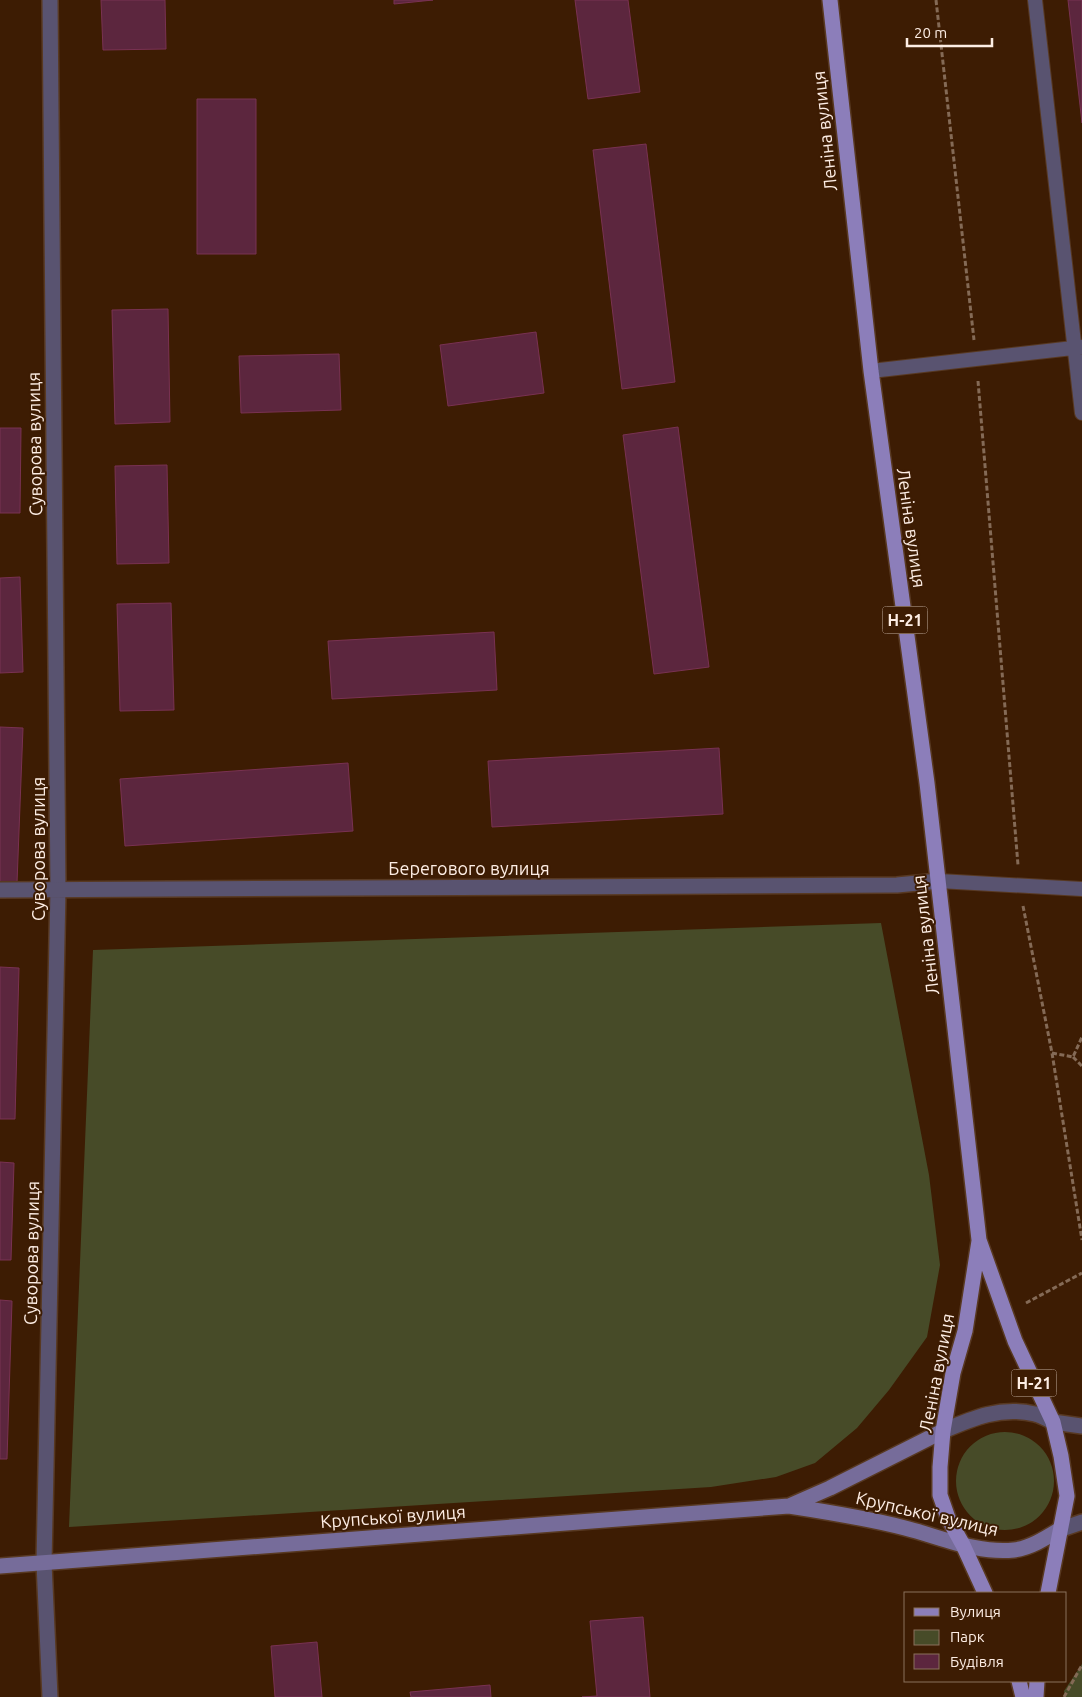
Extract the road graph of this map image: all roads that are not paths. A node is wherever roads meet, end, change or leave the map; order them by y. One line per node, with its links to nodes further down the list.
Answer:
1 (50, 0): 10 (street, Суворова вулиця)
2 (830, 0): 5 (main road, Леніна вулиця / Н-21)
3 (1035, 0): 4 (lane)
4 (1078, 348): 5 (lane); 6 (lane)
5 (871, 371): 7 (main road, Леніна вулиця / Н-21)
6 (1082, 413)
7 (938, 880): 8 (lane); 10 (street, Берегового вулиця); 11 (main road, Леніна вулиця / Н-21)
8 (1082, 889)
9 (0, 890): 10 (street, Берегового вулиця)
10 (58, 890): 19 (street, Суворова вулиця)
11 (979, 1240): 12 (main road, Леніна вулиця / Н-21); 14 (main road, Леніна вулиця / Н-21)
12 (1053, 1422): 13 (street, Крупської вулиця); 14 (street, Крупської вулиця); 17 (main road, Леніна вулиця / Н-21)
13 (1082, 1426)
14 (943, 1431): 15 (main road, Крупської вулиця); 18 (main road, Леніна вулиця / Н-21)
15 (789, 1506): 18 (main road, Крупської вулиця); 19 (main road, Крупської вулиця)
16 (1082, 1522): 17 (street, Крупської вулиця)
17 (1059, 1530): 18 (main road, Крупської вулиця); 22 (main road, Леніна вулиця / Н-21)
18 (963, 1545): 21 (main road, Леніна вулиця / Н-21)
19 (44, 1563): 20 (main road, Крупської вулиця); 25 (street, Суворова вулиця)
20 (0, 1566)
21 (985, 1592)
22 (1048, 1592)
23 (1018, 1682): 26 (main road)
24 (1037, 1682): 27 (main road)
25 (50, 1697)
26 (1023, 1697)
27 (1036, 1697)

